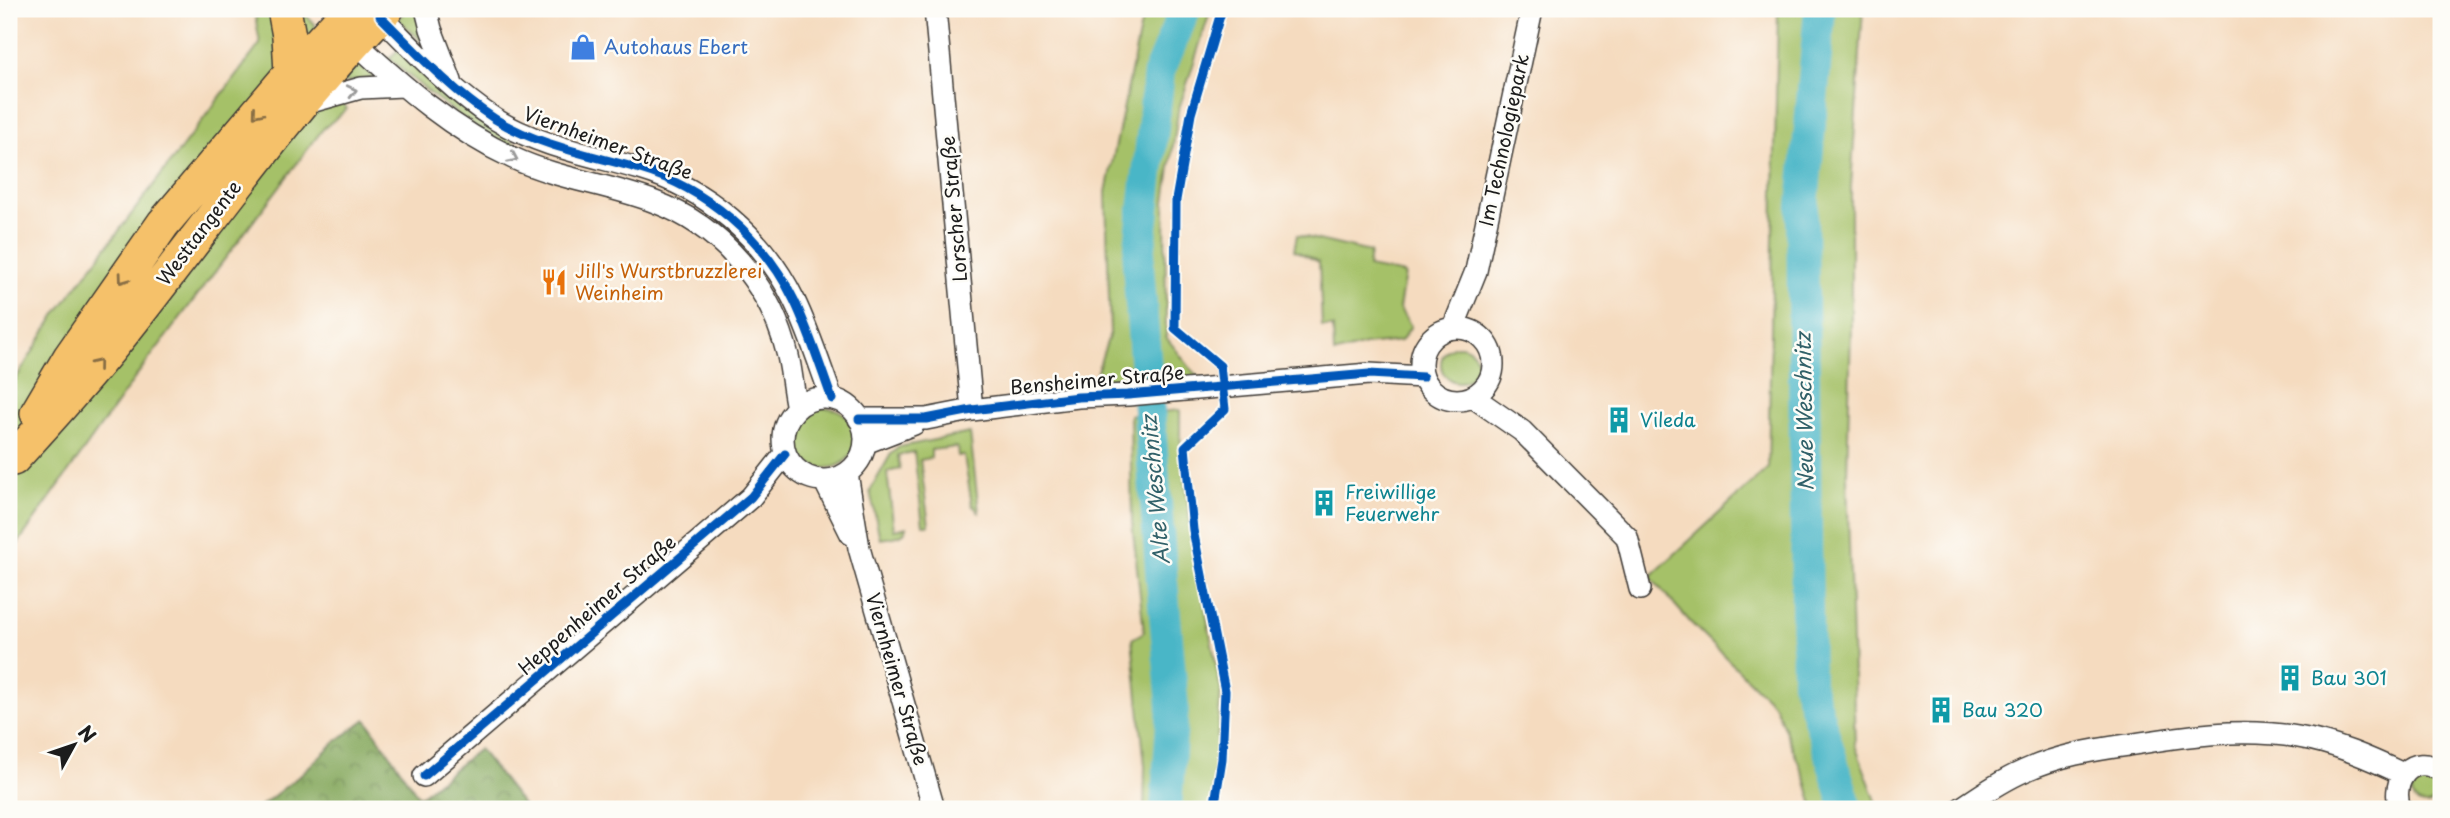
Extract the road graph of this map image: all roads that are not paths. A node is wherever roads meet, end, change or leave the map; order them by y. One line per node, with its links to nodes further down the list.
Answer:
1 (284, 9): 6 (main road)
2 (426, 9): 8 (street)
3 (935, 9): 20 (street, Lorscher Straße)
4 (1532, 9): 10 (street, Im Technologiepark)
5 (356, 17): 6 (main road, Westtangente); 7 (street, Viernheimer Straße); 8 (street, Viernheimer Straße); 9 (main road, Westtangente)
6 (291, 73): 26 (main road, Westtangente, one-way to 26)
7 (403, 86): 9 (street, one-way to 7); 19 (street, Viernheimer Straße, one-way to 19)
8 (453, 87): 18 (street, Viernheimer Straße)
9 (302, 104): 26 (main road, Westtangente, one-way to 9)
10 (1476, 271): 11 (street, Im Technologiepark); 12 (street, Im Technologiepark)
11 (1453, 328): 12 (street); 13 (street, Bensheimer Straße)
12 (1474, 332): 16 (street)
13 (1421, 355): 14 (street, Bensheimer Straße); 15 (street)
14 (1369, 374): 15 (street, Bensheimer Straße); 20 (street, Bensheimer Straße)
15 (1423, 377): 17 (street)
16 (1489, 382): 17 (street); 23 (street)
17 (1473, 397): 23 (street)
18 (832, 399): 19 (street); 21 (street)
19 (797, 408): 25 (street)
20 (972, 410): 22 (street, Bensheimer Straße)
21 (859, 419): 22 (street, Bensheimer Straße); 24 (street)
22 (926, 419): 24 (street, Bensheimer Straße)
23 (1522, 431): 32 (street)
24 (865, 443): 28 (street)
25 (785, 454): 27 (street); 30 (street, Heppenheimer Straße)
26 (11, 462)
27 (799, 472): 29 (street); 30 (street, Heppenheimer Straße)
28 (847, 473): 29 (street); 31 (street, Viernheimer Straße)
29 (824, 480): 31 (street, Viernheimer Straße)
30 (751, 497): 35 (street, Heppenheimer Straße)
31 (859, 548): 36 (street, Viernheimer Straße)
32 (1640, 589)
33 (2441, 771): 34 (street)
34 (2403, 774): 37 (street); 38 (street)
35 (424, 776)
36 (934, 809)
37 (1960, 809)
38 (2400, 809)

